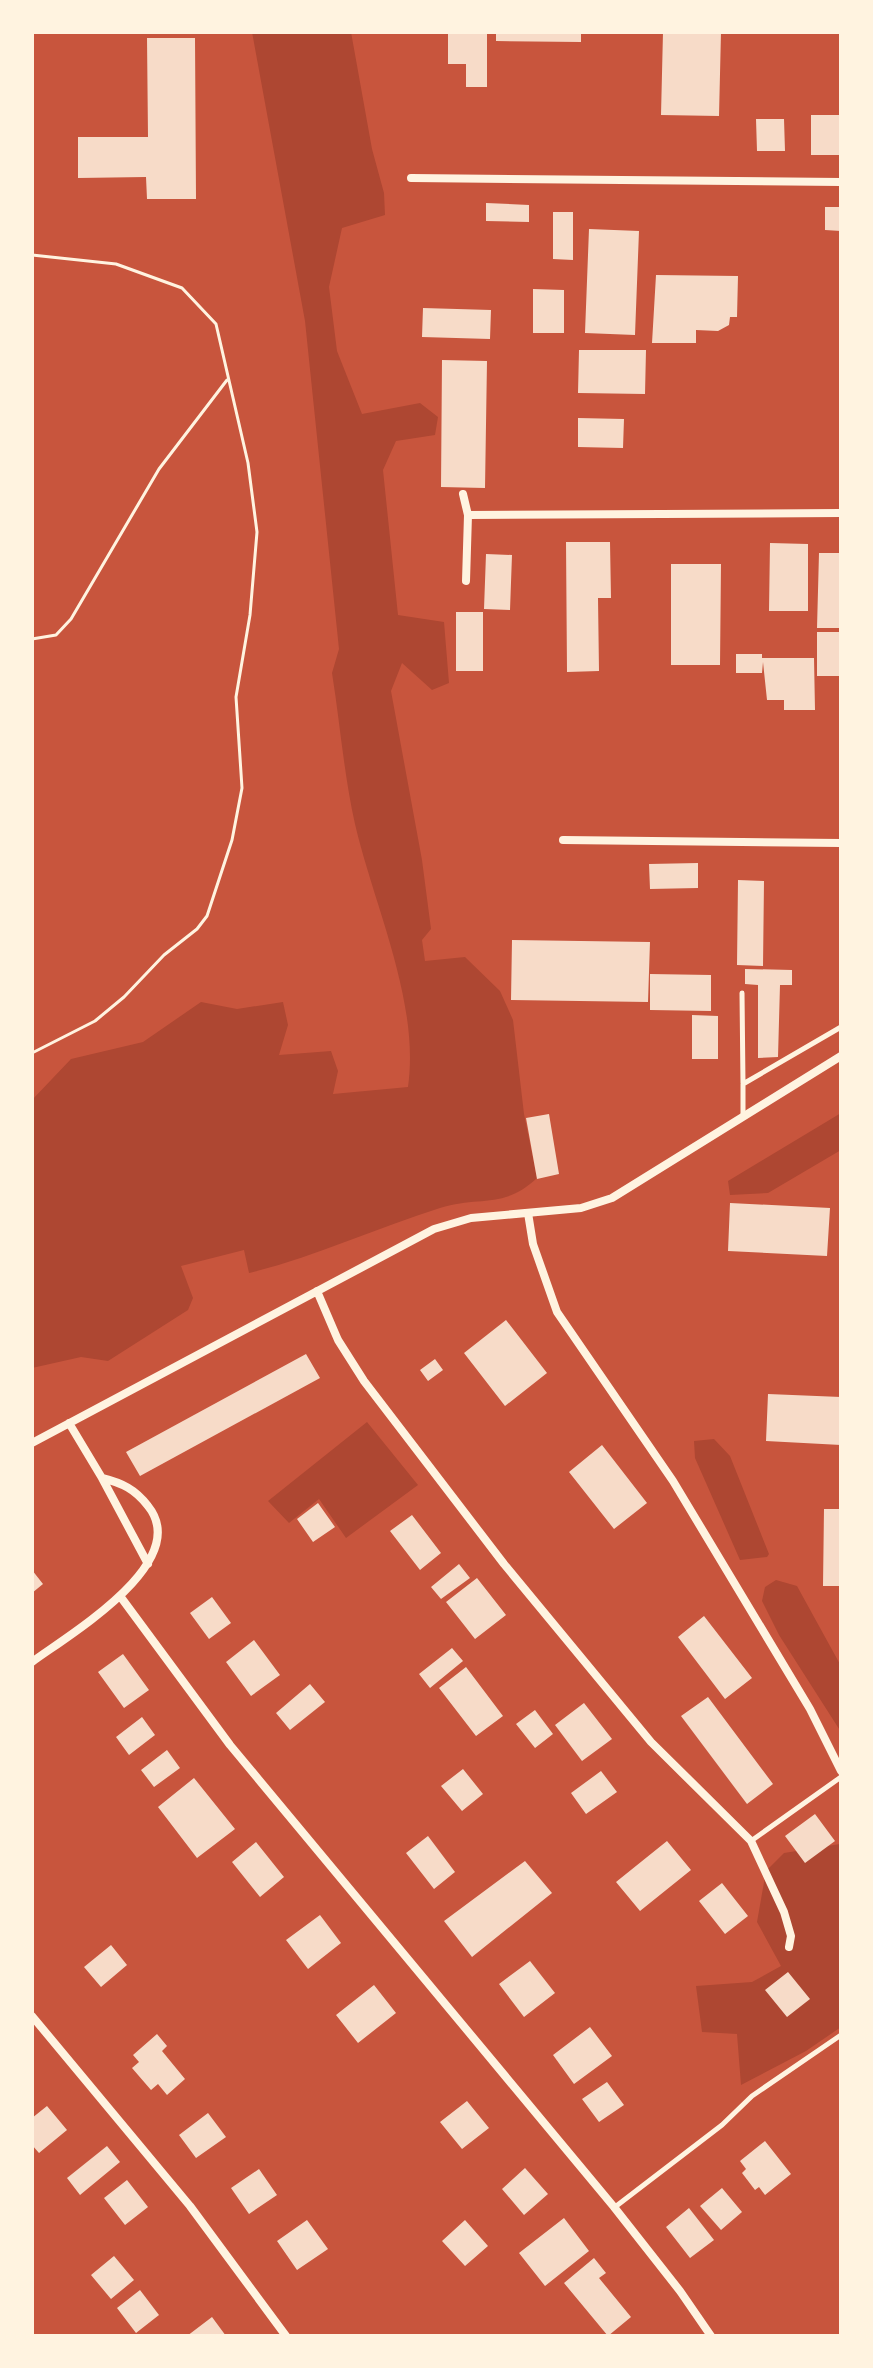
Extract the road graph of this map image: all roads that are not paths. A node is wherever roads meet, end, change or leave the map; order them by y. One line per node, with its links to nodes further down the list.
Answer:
1 (411, 178): 2 (street)
2 (841, 182)
3 (463, 494): 5 (street)
4 (841, 513): 5 (street)
5 (468, 515): 6 (street)
6 (466, 581)
7 (563, 840): 8 (street)
8 (841, 843)
9 (742, 993): 12 (lane)
10 (841, 1027): 12 (lane)
11 (841, 1056): 13 (street)
12 (743, 1084): 13 (lane)
13 (743, 1116): 14 (street)
14 (528, 1213): 15 (street); 22 (street)
15 (317, 1291): 16 (street); 23 (street)
16 (69, 1423): 17 (street); 18 (street)
17 (32, 1443)
18 (102, 1478): 19 (street); 19 (street)
19 (148, 1564): 20 (street)
20 (120, 1596): 21 (street); 27 (street)
21 (32, 1662)
22 (841, 1774): 23 (lane)
23 (751, 1841): 24 (street)
24 (789, 1947)
25 (32, 2016): 28 (street)
26 (841, 2035): 27 (lane)
27 (614, 2207): 29 (street)
28 (286, 2336)
29 (711, 2336)

